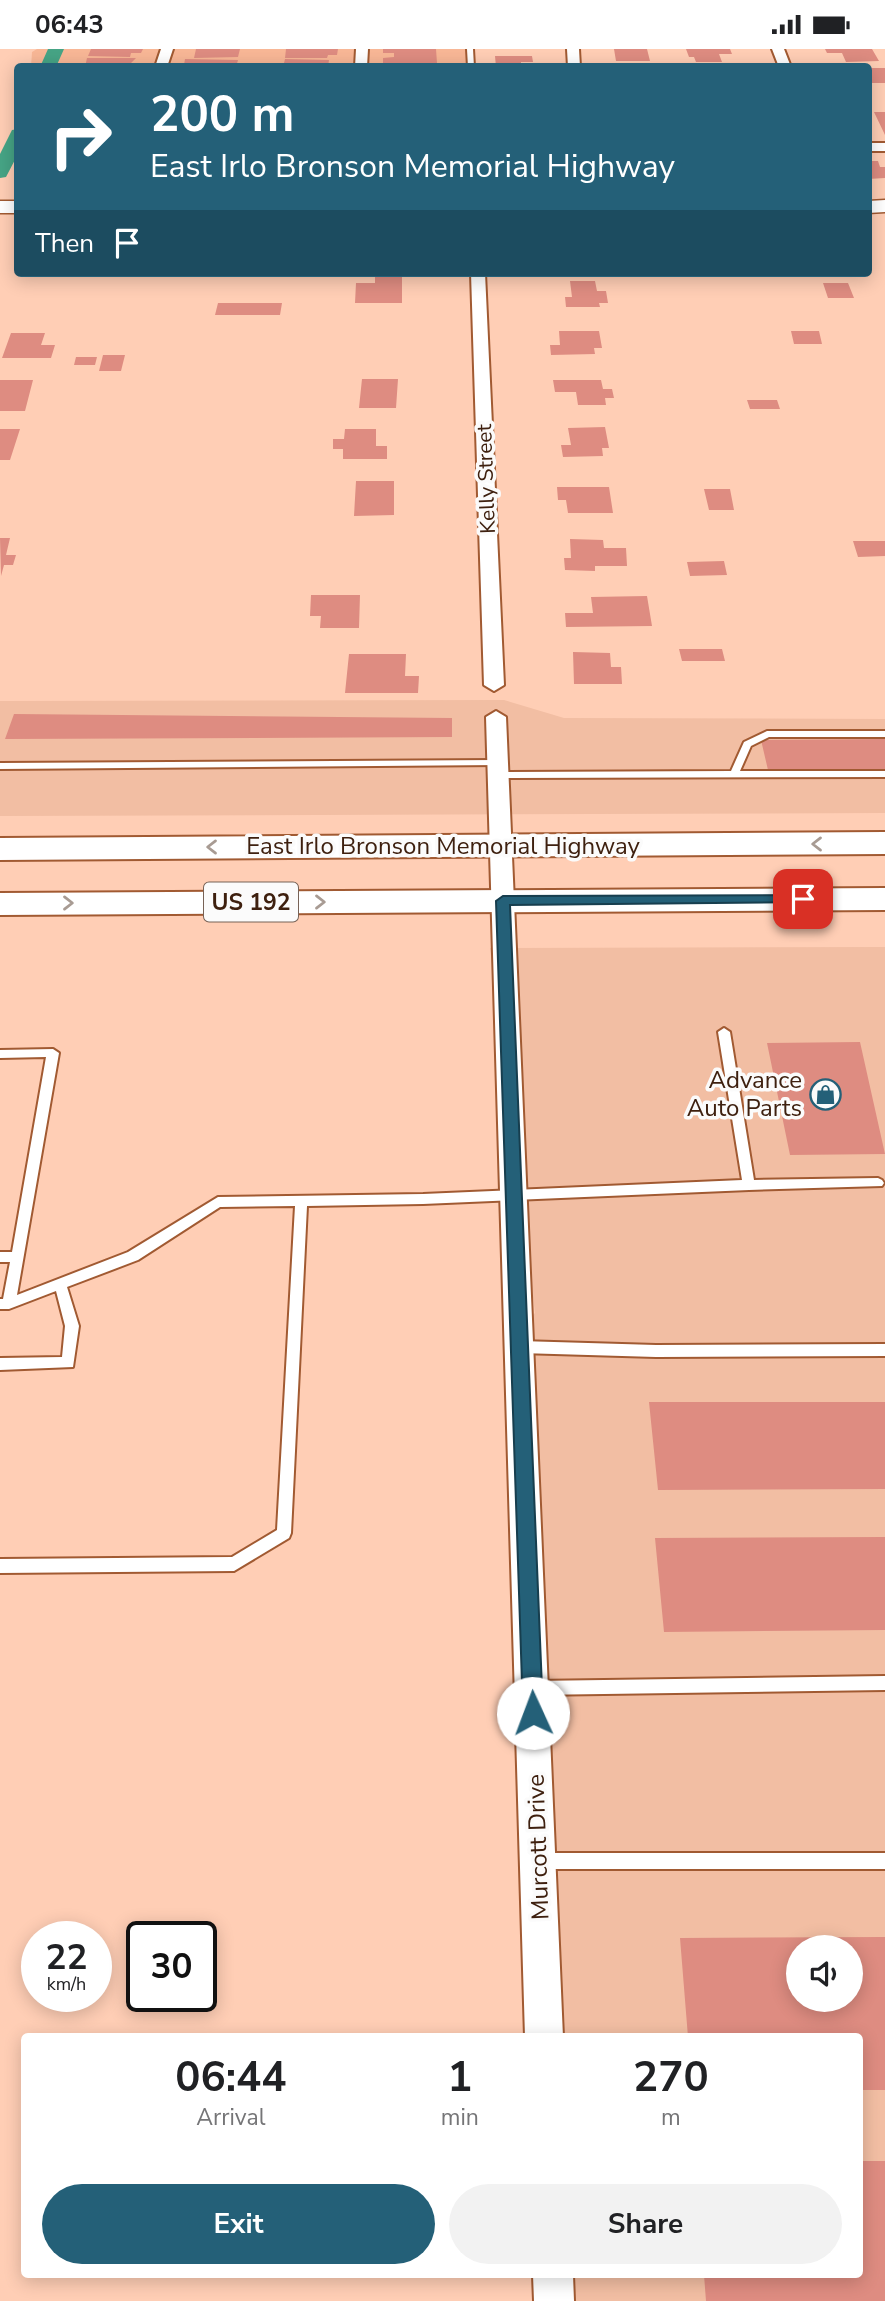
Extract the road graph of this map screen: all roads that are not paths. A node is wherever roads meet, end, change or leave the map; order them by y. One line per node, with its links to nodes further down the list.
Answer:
1 (478, 277): 2 (street, Kelly Street)
2 (494, 685)
3 (496, 716): 6 (street)
4 (885, 734): 8 (lane)
5 (0, 766): 6 (lane)
6 (497, 769): 8 (lane); 10 (street)
7 (885, 774): 8 (lane)
8 (734, 775)
9 (885, 843): 10 (highway, East Irlo Bronson Memorial Highway / US 192, one-way to 10)
10 (501, 846): 11 (highway, East Irlo Bronson Memorial Highway / US 192, one-way to 11); 13 (street)
11 (0, 849)
12 (885, 899): 13 (highway, US 192)
13 (503, 901): 14 (highway, US 192, one-way to 13); 19 (street, Murcott Drive)
14 (0, 904)
15 (724, 1032): 18 (lane)
16 (0, 1054): 22 (lane)
17 (878, 1183): 18 (lane)
18 (749, 1185): 19 (lane)
19 (515, 1194): 20 (lane); 25 (street, Murcott Drive)
20 (301, 1201): 23 (lane); 28 (lane)
21 (0, 1257): 22 (lane)
22 (18, 1257): 24 (lane)
23 (60, 1284): 24 (lane); 27 (lane)
24 (5, 1304)
25 (520, 1347): 26 (lane); 30 (street, Murcott Drive)
26 (885, 1350)
27 (0, 1364)
28 (0, 1566)
29 (885, 1683): 30 (lane)
30 (533, 1688): 31 (street, Murcott Drive)
31 (538, 1861): 32 (lane); 33 (street, Murcott Drive)
32 (885, 1861)
33 (544, 2033)
34 (553, 2278): 35 (street)
35 (554, 2301)

